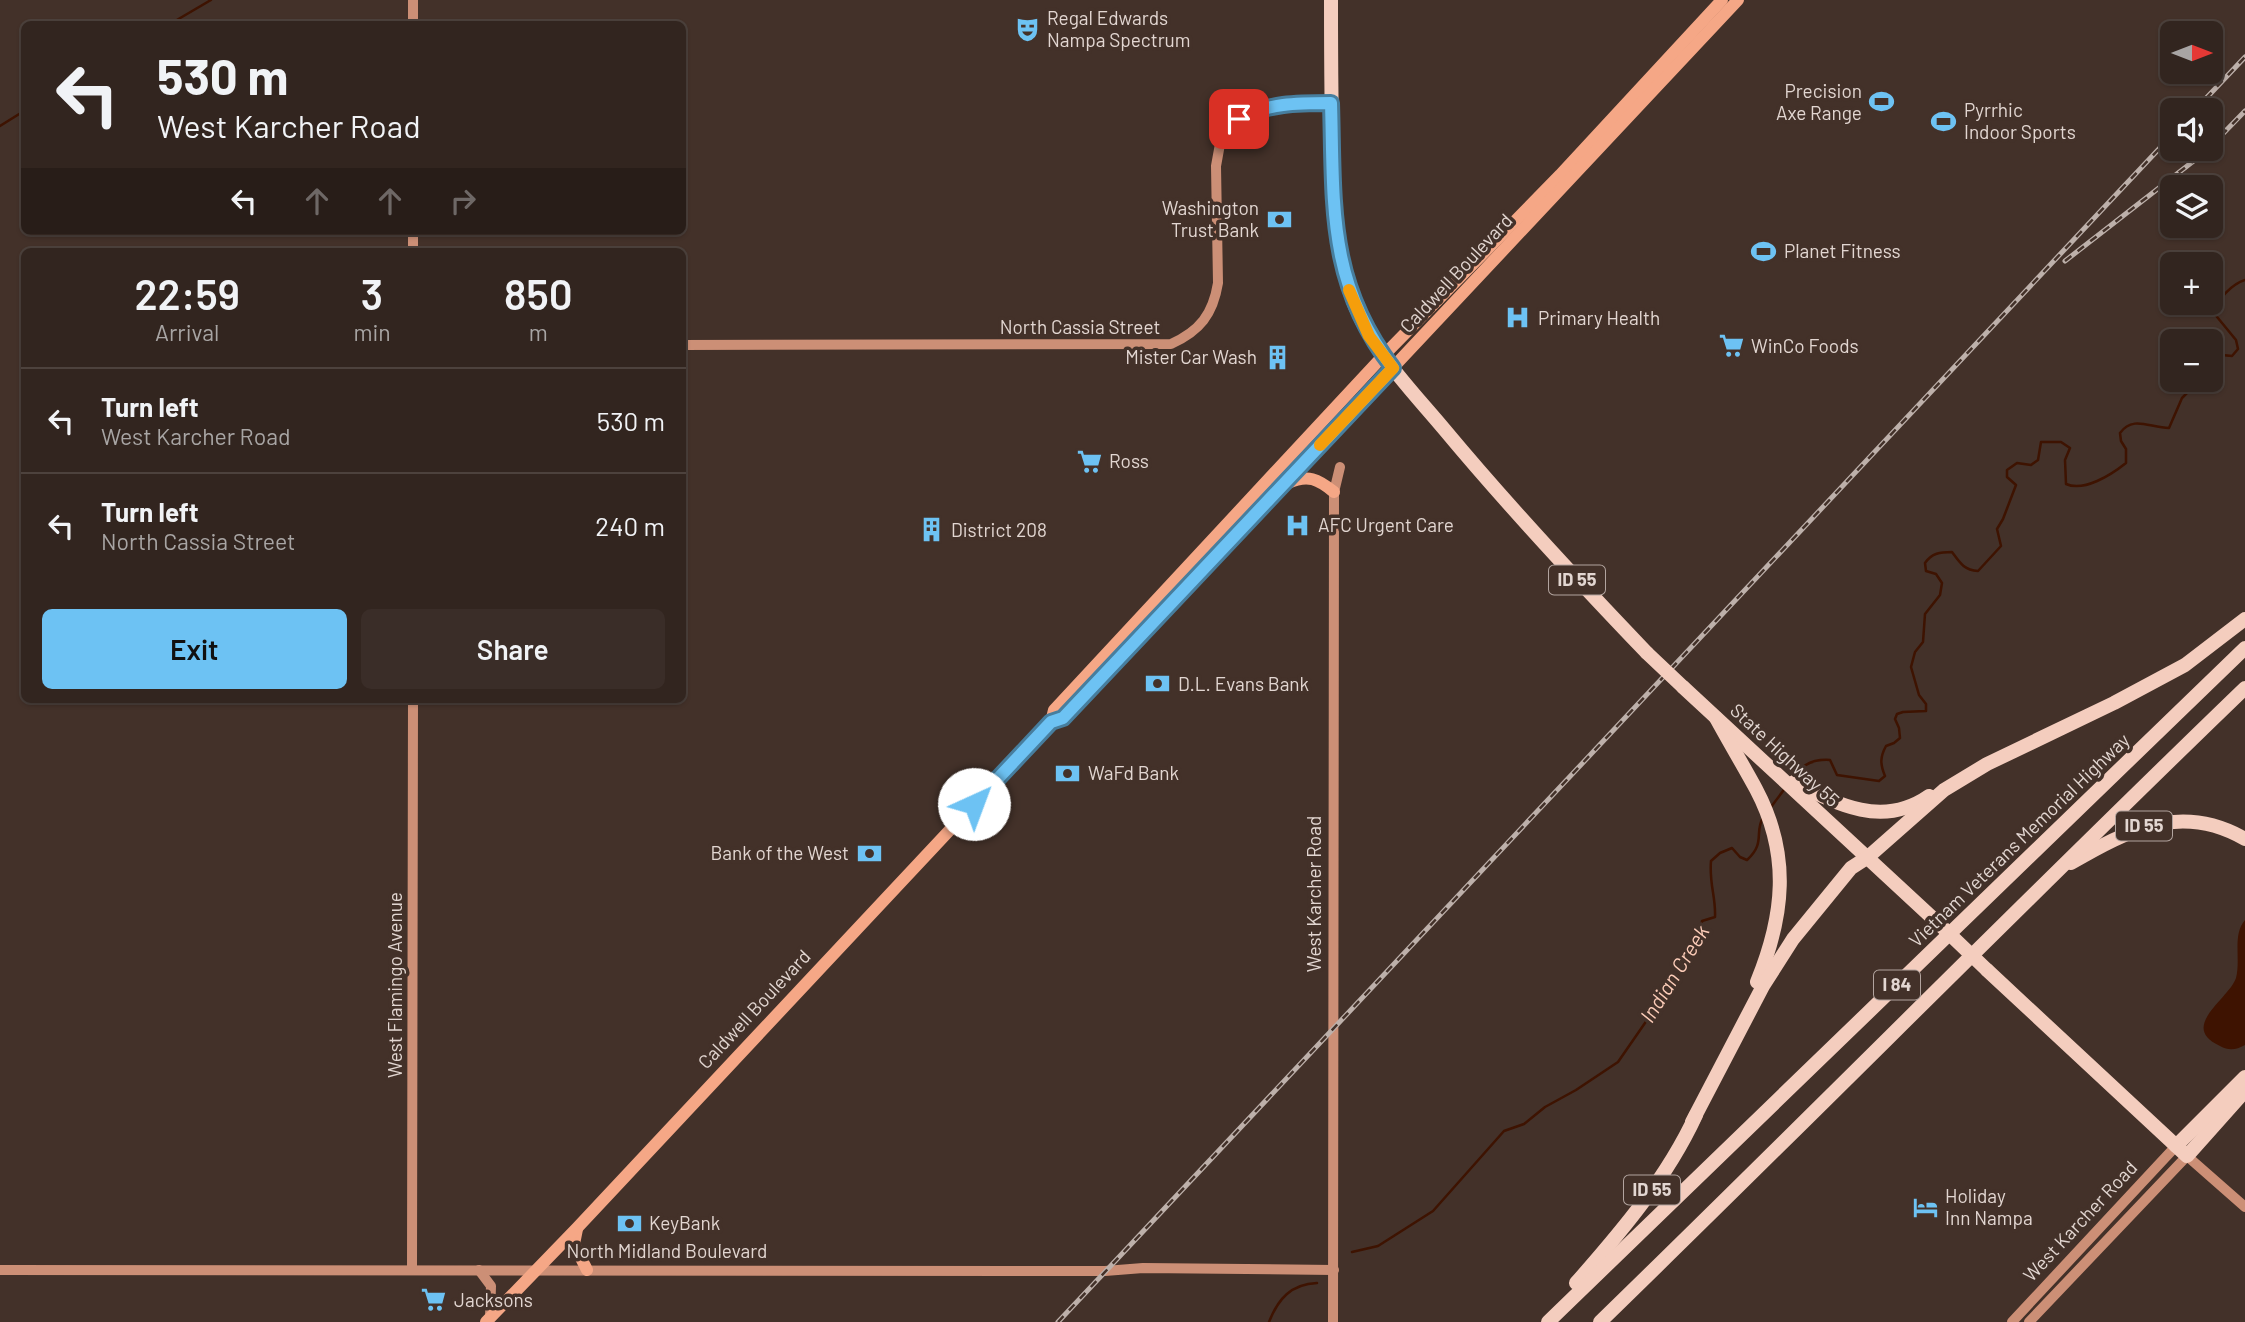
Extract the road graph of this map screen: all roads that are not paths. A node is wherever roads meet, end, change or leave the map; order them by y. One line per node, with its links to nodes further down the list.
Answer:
1 (413, 0): 5 (street)
2 (1331, 0): 6 (highway, ID 55)
3 (1722, 0): 7 (main road)
4 (1738, 0): 7 (main road)
5 (413, 21)
6 (1331, 103): 8 (street, North Cassia Street); 9 (highway, ID 55)
7 (1565, 178): 9 (main road, Caldwell Boulevard); 10 (main road, Caldwell Boulevard)
8 (686, 345)
9 (1383, 356): 10 (highway, ID 55); 19 (main road, Caldwell Boulevard)
10 (1393, 368): 12 (main road, Caldwell Boulevard); 18 (highway, State Highway 55 / ID 55, bridge)
11 (1340, 467): 13 (street, West Karcher Road)
12 (1281, 486): 13 (main road); 19 (main road, Caldwell Boulevard)
13 (1334, 492): 38 (street, West Karcher Road)
14 (2245, 619): 20 (highway)
15 (2245, 648): 43 (highway, Vietnam Veterans Memorial Highway / I 84)
16 (2245, 688): 24 (highway, I 84)
17 (413, 703): 34 (street, West Flamingo Avenue)
18 (1716, 718): 21 (highway, State Highway 55 / ID 55); 27 (highway, ID 55)
19 (1051, 722): 31 (main road, Caldwell Boulevard)
20 (2073, 722): 21 (highway); 23 (highway)
21 (1779, 774): 23 (highway, State Highway 55 / ID 55)
22 (2245, 839): 24 (highway, ID 55)
23 (1868, 857): 27 (highway); 28 (highway, State Highway 55 / ID 55, bridge)
24 (2051, 874): 44 (highway, I 84)
25 (2245, 1077): 28 (highway)
26 (2245, 1091): 29 (highway)
27 (1692, 1122): 42 (highway, ID 55)
28 (2176, 1146): 29 (highway); 32 (street, West Karcher Road)
29 (2187, 1156): 30 (street); 40 (street, West Karcher Road)
30 (2245, 1207)
31 (577, 1227): 36 (main road, Caldwell Boulevard); 37 (main road)
32 (2066, 1264): 40 (street); 45 (street, West Karcher Road)
33 (0, 1270): 34 (street, North Midland Boulevard)
34 (412, 1270): 35 (street, North Midland Boulevard)
35 (479, 1270): 36 (street, North Midland Boulevard); 39 (street)
36 (536, 1270): 37 (street, North Midland Boulevard); 39 (main road, Caldwell Boulevard)
37 (587, 1270): 38 (street, North Midland Boulevard)
38 (1334, 1270): 41 (street, West Karcher Road)
39 (488, 1320)
40 (2031, 1320)
41 (1333, 1322)
42 (1543, 1322)
43 (1548, 1322)
44 (1601, 1322)
45 (2012, 1322)

